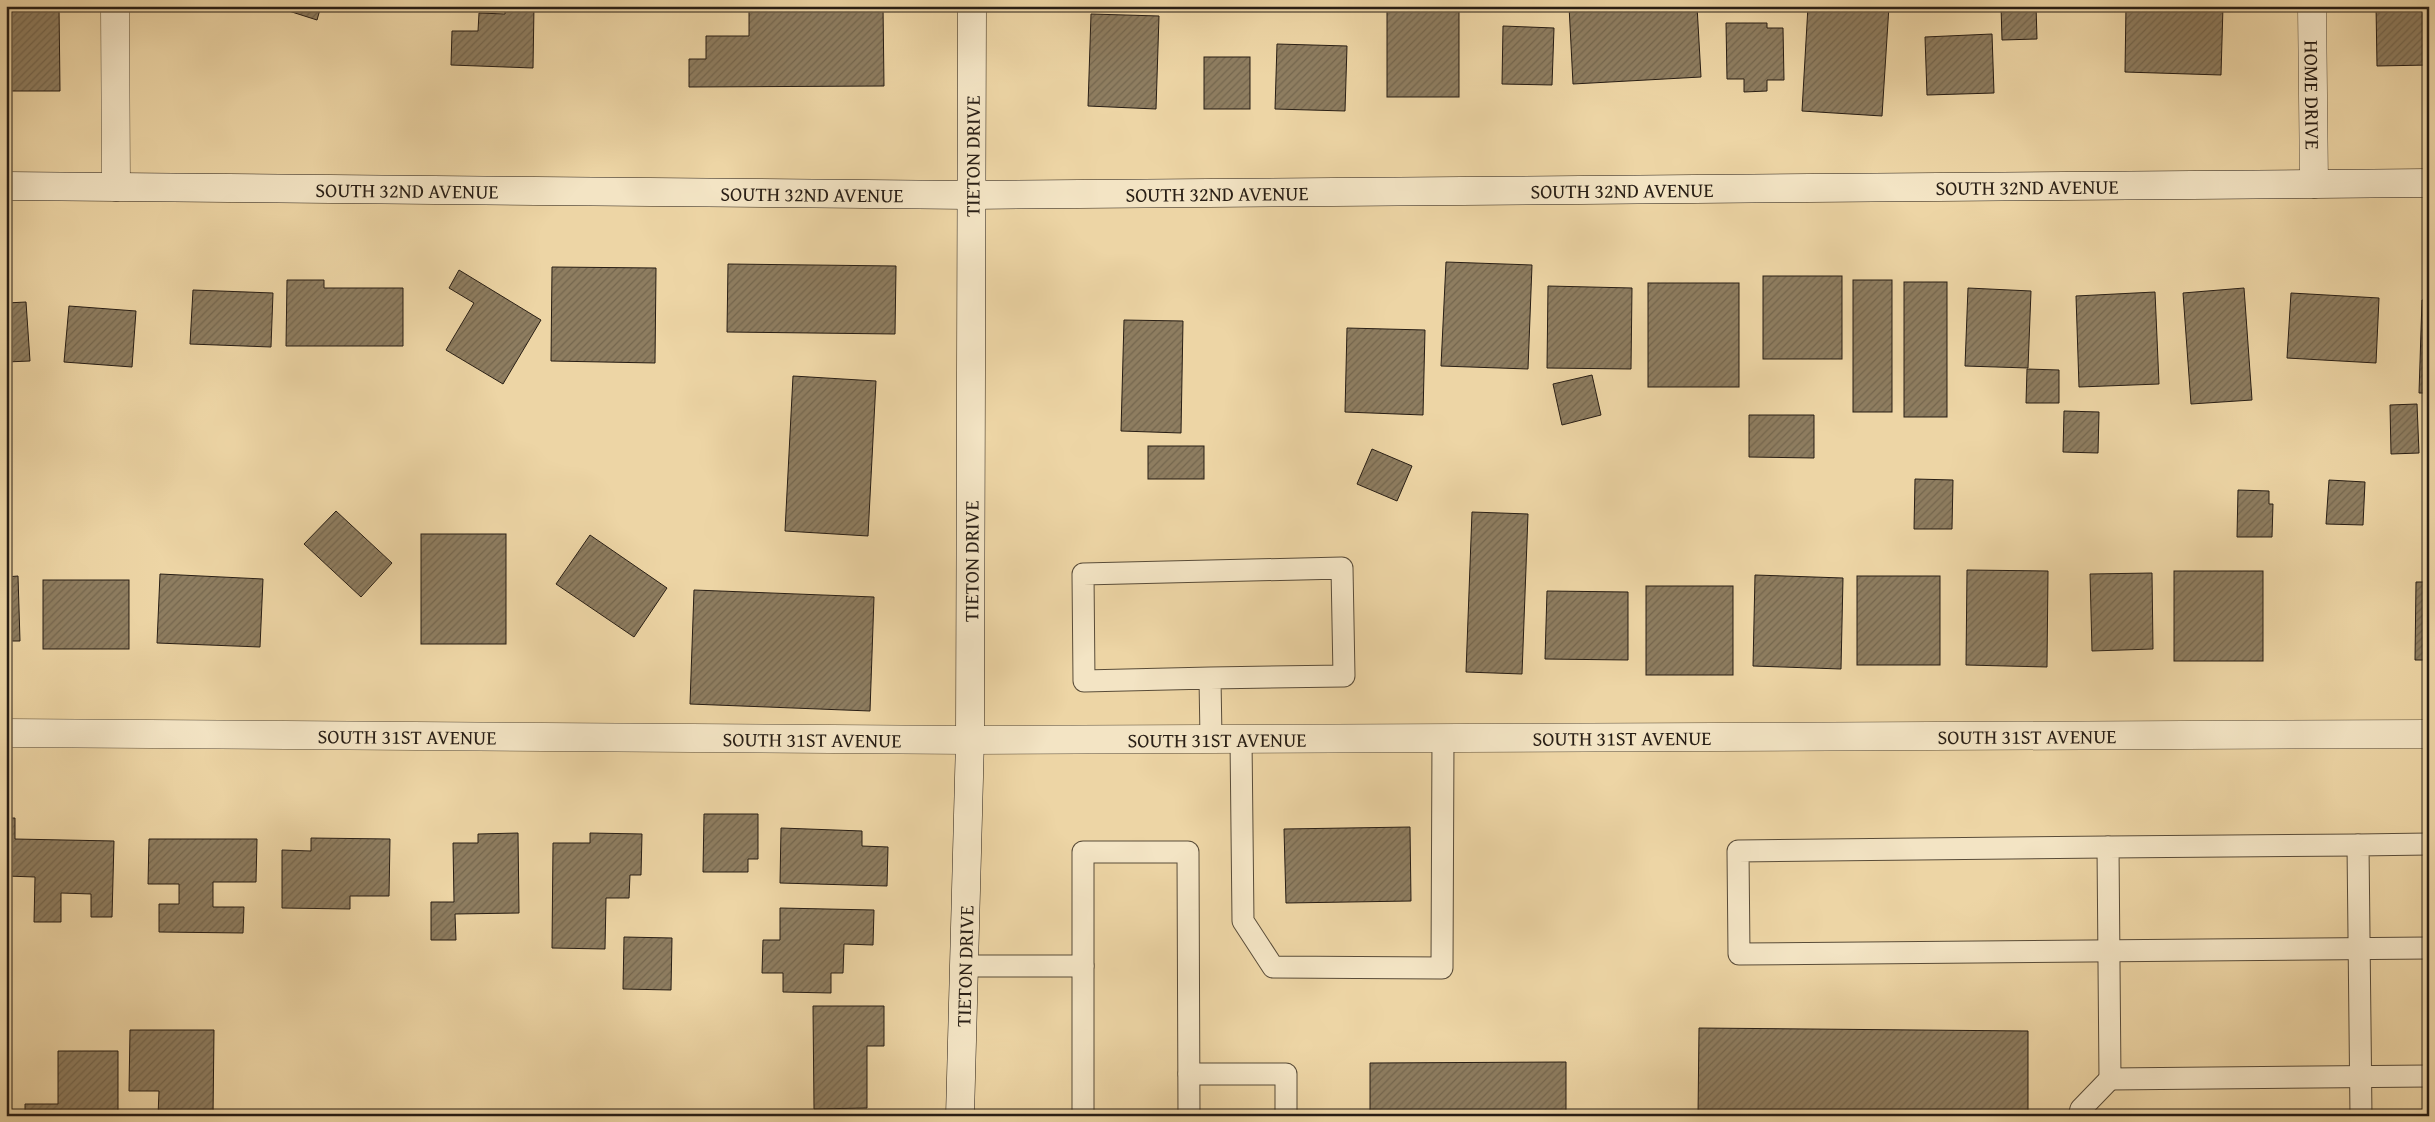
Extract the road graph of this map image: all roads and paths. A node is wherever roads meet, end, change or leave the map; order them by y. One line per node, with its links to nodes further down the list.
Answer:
1 (116, 6): 7 (street)
2 (972, 6): 8 (street, TIETON DRIVE)
3 (2312, 6): 5 (street, HOME DRIVE)
4 (2429, 183): 5 (street, SOUTH 32ND AVENUE)
5 (2314, 184): 8 (street, SOUTH 32ND AVENUE)
6 (6, 186): 7 (street, SOUTH 32ND AVENUE)
7 (116, 186): 8 (street, SOUTH 32ND AVENUE)
8 (970, 195): 15 (street, TIETON DRIVE)
9 (1210, 678): 9 (lane); 13 (lane)
10 (6, 733): 15 (street, SOUTH 31ST AVENUE)
11 (2429, 734): 12 (street, SOUTH 31ST AVENUE)
12 (1443, 738): 14 (street, SOUTH 31ST AVENUE); 14 (lane)
13 (1211, 739): 14 (street, SOUTH 31ST AVENUE); 15 (street, SOUTH 31ST AVENUE)
14 (1241, 739)
15 (970, 740): 22 (street, TIETON DRIVE)
16 (2429, 844): 17 (lane)
17 (2358, 845): 18 (lane); 19 (lane)
18 (2108, 847): 21 (lane); 21 (lane)
19 (2359, 948): 20 (lane); 21 (lane); 25 (lane)
20 (2429, 948)
21 (2109, 950): 27 (lane)
22 (964, 966): 23 (lane); 28 (street, TIETON DRIVE)
23 (1083, 966): 24 (lane); 29 (lane)
24 (1189, 1074): 30 (lane); 31 (lane)
25 (2360, 1076): 26 (lane); 27 (lane); 33 (lane)
26 (2429, 1076)
27 (2110, 1079): 32 (lane)
28 (960, 1116)
29 (1083, 1116)
30 (1189, 1116)
31 (1286, 1116)
32 (2080, 1116)
33 (2361, 1116)

